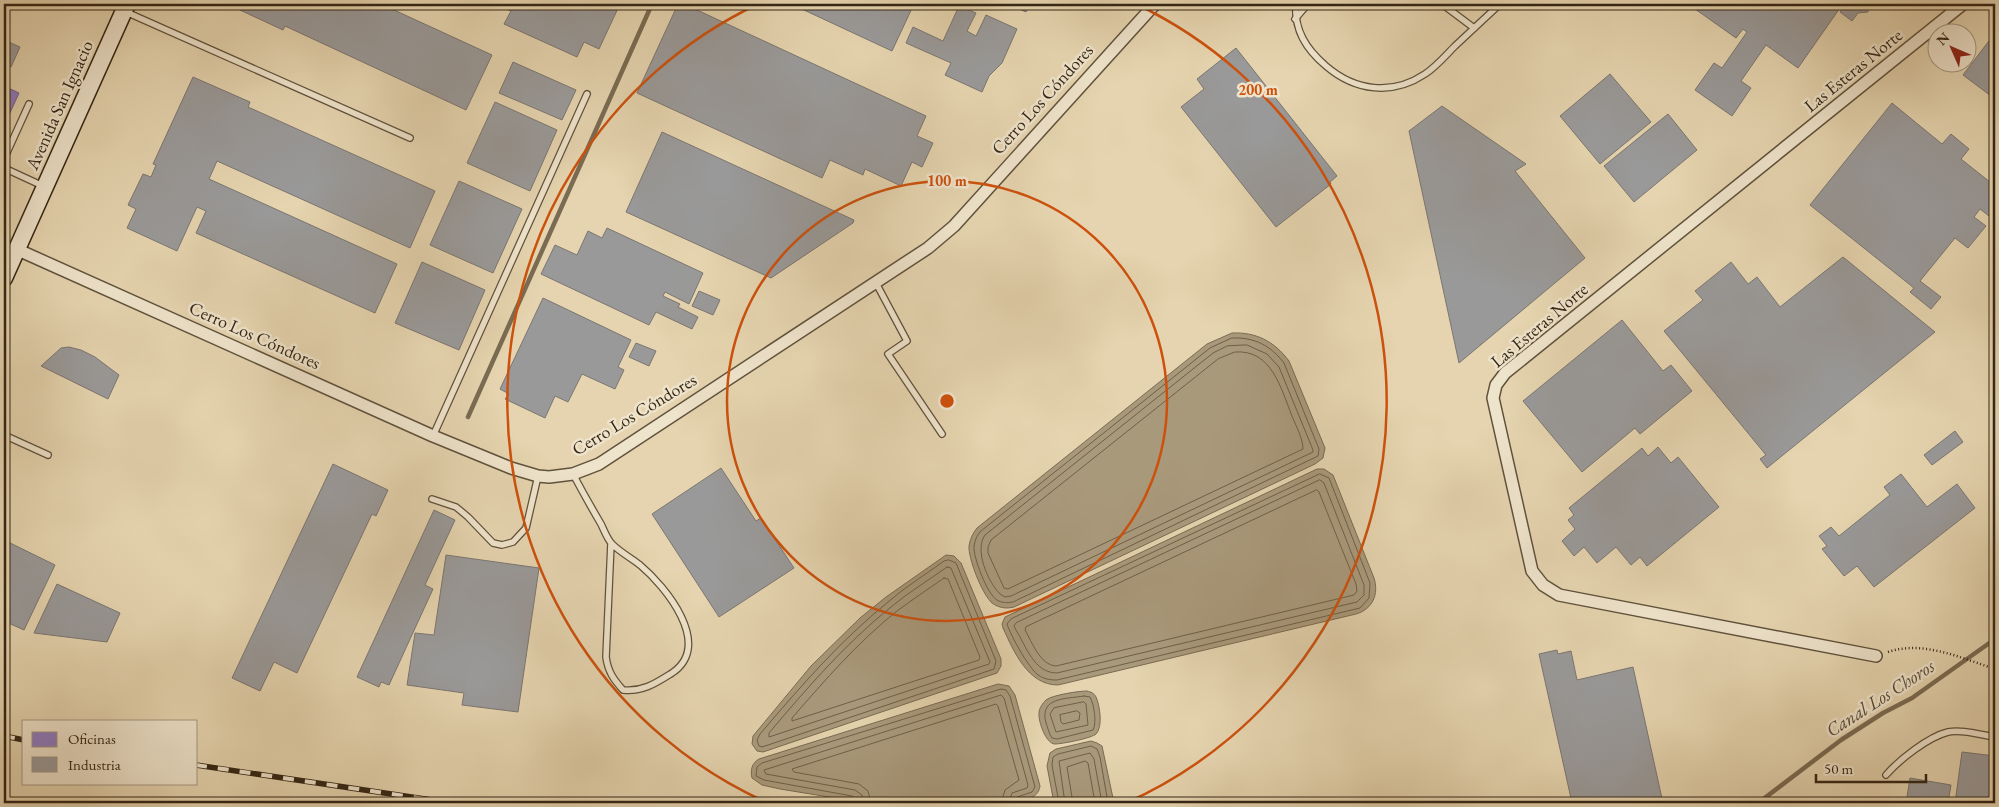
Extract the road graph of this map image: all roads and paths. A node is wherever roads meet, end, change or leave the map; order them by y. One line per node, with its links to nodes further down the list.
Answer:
1 (1155, 4): 18 (street, Cerro Los Cóndores)
2 (1296, 4): 8 (lane)
3 (1308, 4): 8 (lane)
4 (1442, 4): 9 (lane)
5 (1500, 4): 9 (lane)
6 (1963, 4): 27 (street, Las Esteras Norte)
7 (125, 8): 12 (lane); 15 (main road, Avenida San Ignacio)
8 (1295, 19): 9 (lane)
9 (1474, 28)
10 (587, 94): 21 (lane)
11 (29, 104): 13 (lane)
12 (410, 138)
13 (4, 159)
14 (4, 168): 15 (lane)
15 (44, 187): 16 (main road, Avenida San Ignacio)
16 (10, 246): 17 (main road, Avenida San Ignacio); 21 (street, Cerro Los Cóndores)
17 (4, 278)
18 (876, 283): 19 (lane); 23 (street, Cerro Los Cóndores)
19 (942, 434)
20 (4, 435): 22 (lane)
21 (433, 436): 24 (street, Cerro Los Cóndores)
22 (48, 455)
23 (573, 474): 24 (street, Cerro Los Cóndores); 26 (lane)
24 (538, 476): 25 (lane)
25 (432, 499)
26 (611, 543): 26 (lane)
27 (1876, 656): 28 (path)
28 (1995, 669)
29 (1995, 737): 30 (lane)
30 (1886, 775)

